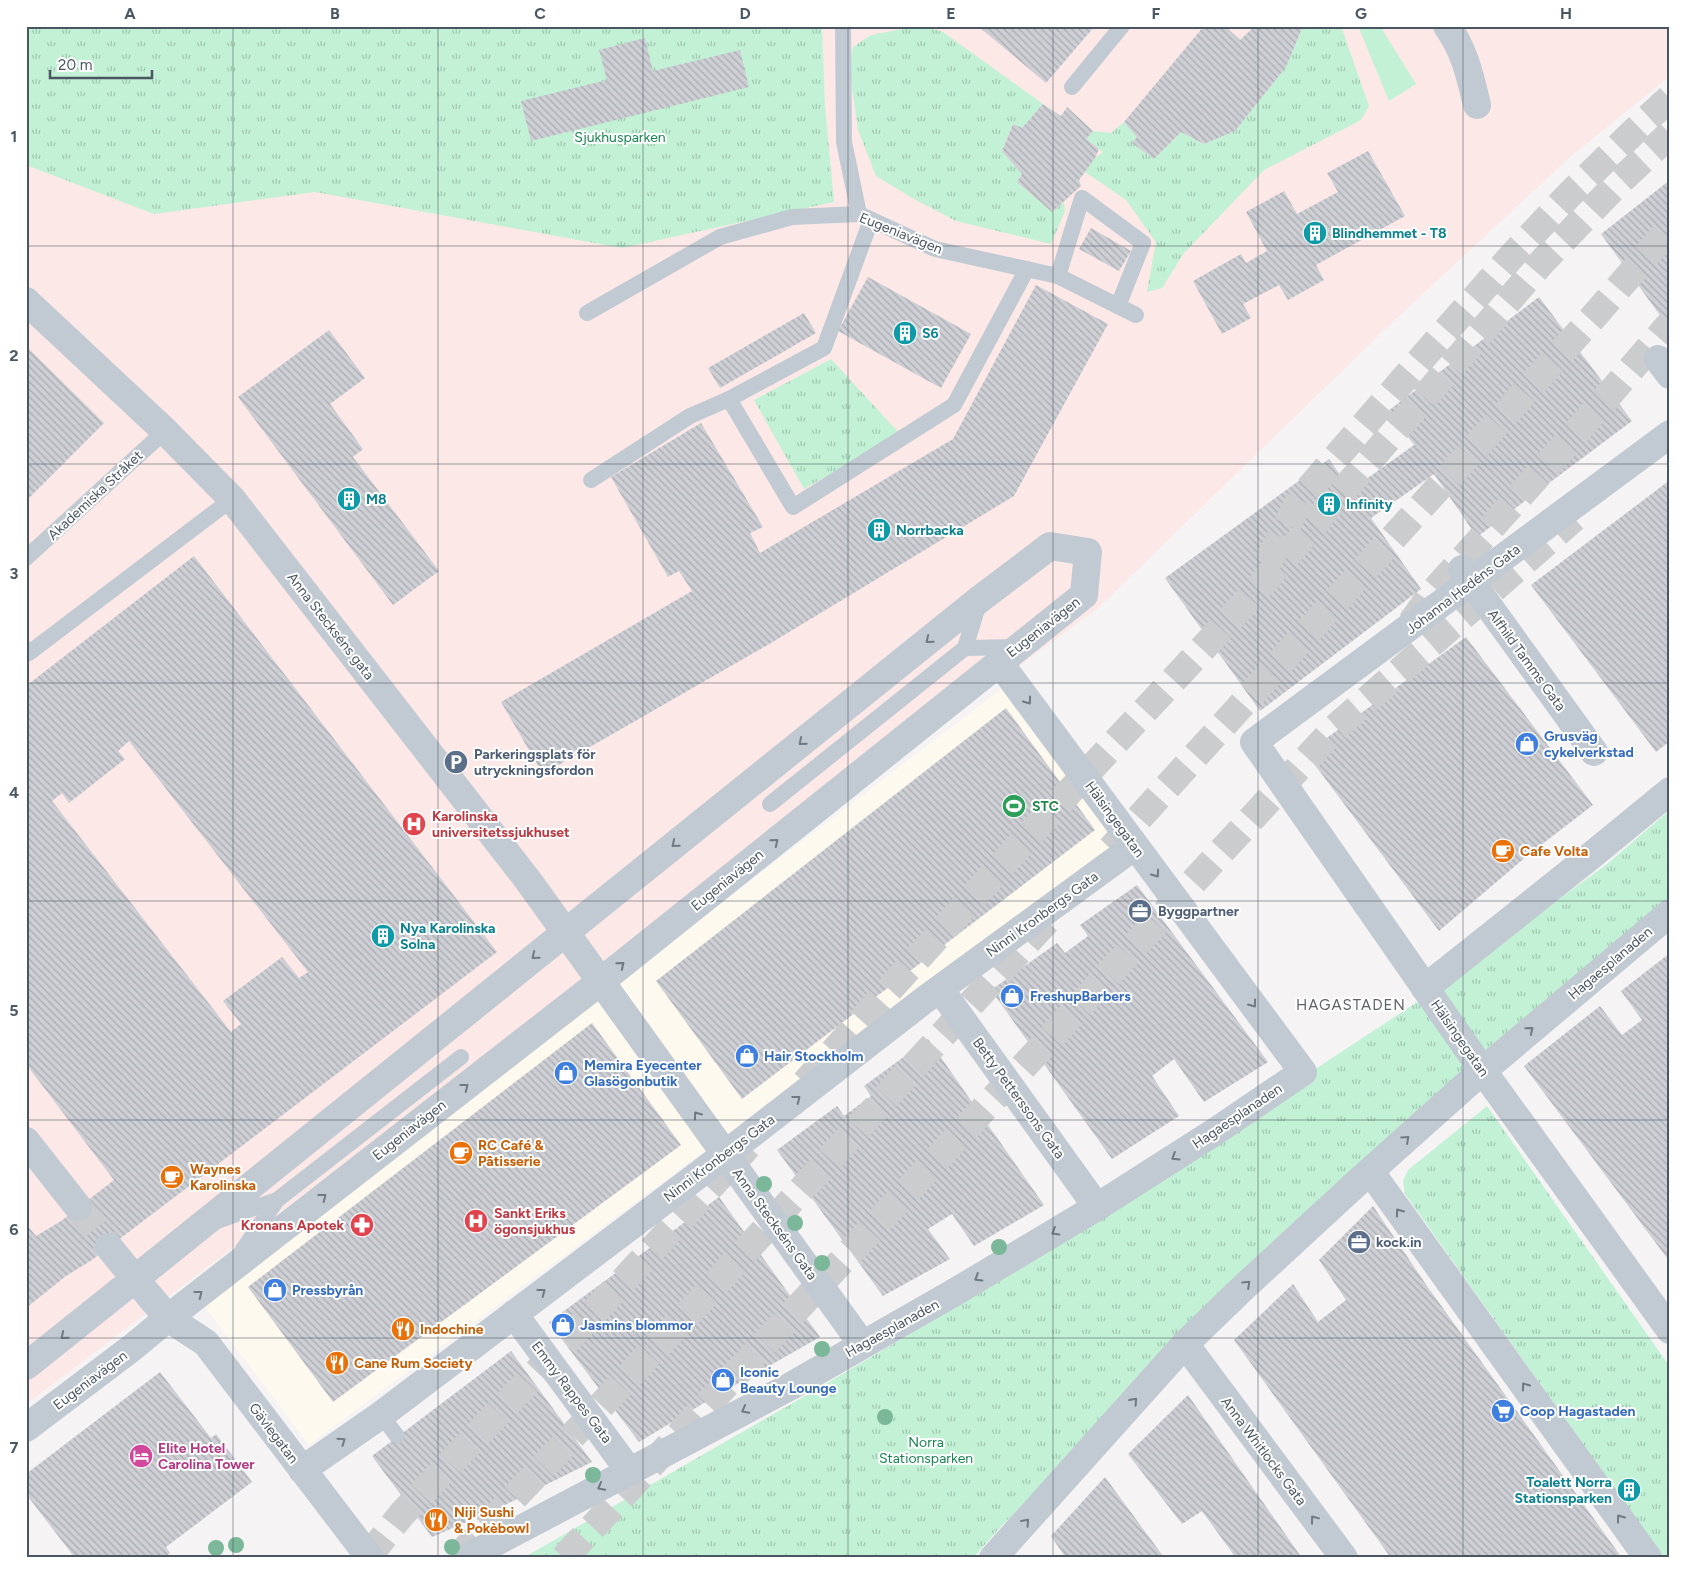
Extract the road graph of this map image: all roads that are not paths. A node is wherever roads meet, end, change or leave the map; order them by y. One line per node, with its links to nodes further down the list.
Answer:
1 (843, 26): 6 (lane)
2 (1122, 26): 4 (lane)
3 (1456, 30): 5 (street)
4 (1072, 87)
5 (1477, 105)
6 (865, 217): 7 (lane, Eugeniavägen); 11 (lane, Eugeniavägen); 13 (lane)
7 (1027, 269): 8 (lane, Eugeniavägen); 13 (lane)
8 (1058, 276): 10 (lane, Eugeniavägen); 10 (lane)
9 (26, 301): 14 (street, Anna Steckséns gata)
10 (1118, 306): 12 (lane, Eugeniavägen)
11 (587, 313)
12 (1136, 314)
13 (729, 399): 16 (lane)
14 (165, 431): 17 (street, Anna Steckséns gata); 18 (lane, Akademiska Stråket)
15 (1670, 434): 19 (street, Johanna Hedéns Gata)
16 (591, 480)
17 (232, 499): 22 (lane); 30 (street, Anna Steckséns gata)
18 (26, 558)
19 (1466, 575): 24 (street, Johanna Hedéns Gata); 25 (street, Alfhild Tamms Gata)
20 (980, 599): 21 (lane); 23 (street, Eugeniavägen); 30 (street, Eugeniavägen, one-way to 30)
21 (965, 648): 23 (lane); 27 (lane)
22 (26, 649)
23 (1009, 654): 28 (street, Hälsingegatan, one-way to 28); 31 (street, Eugeniavägen, one-way to 23)
24 (1254, 742): 32 (street, Hälsingegatan)
25 (1594, 752)
26 (1670, 791): 32 (street)
27 (770, 804)
28 (1135, 846): 33 (street, Ninni Kronbergs Gata); 35 (street, Hälsingegatan, one-way to 35)
29 (1670, 913): 36 (street, Hagaesplanaden, one-way to 29)
30 (564, 933): 31 (street, Anna Steckséns gata); 43 (street, Eugeniavägen, one-way to 43)
31 (600, 982): 38 (street, Anna Steckséns Gata, one-way to 31); 45 (street, Eugeniavägen, one-way to 31)
32 (1425, 988): 36 (street, Hälsingegatan)
33 (940, 989): 38 (street, Ninni Kronbergs Gata, one-way to 33); 42 (street, Betty Petterssons Gata)
34 (461, 1057): 40 (lane)
35 (1303, 1072): 42 (street, Hagaesplanaden, one-way to 42)
36 (1483, 1072): 39 (street, Hagaesplanaden, one-way to 36); 49 (street, Hälsingegatan)
37 (26, 1141): 41 (street)
38 (725, 1154): 47 (street, Ninni Kronbergs Gata, one-way to 38); 50 (street, Anna Steckséns Gata)
39 (1370, 1171): 51 (street, Hagaesplanaden, one-way to 39); 62 (street, one-way to 39)
40 (276, 1200): 43 (lane); 45 (lane)
41 (78, 1207)
42 (1097, 1207): 50 (street, Hagaesplanaden, one-way to 50)
43 (201, 1227): 46 (street, Eugeniavägen)
44 (109, 1247): 46 (street)
45 (229, 1270): 48 (street, Eugeniavägen, one-way to 45)
46 (135, 1279): 48 (street, Gävlegatan); 52 (street, Eugeniavägen, one-way to 52)
47 (514, 1314): 53 (street, Ninni Kronbergs Gata); 57 (street, Emmy Rappes Gata)
48 (168, 1318): 54 (street, Eugeniavägen); 56 (street, Gävlegatan)
49 (1670, 1330)
50 (862, 1344): 57 (street, Hagaesplanaden, one-way to 57)
51 (1185, 1344): 58 (street, Hagaesplanaden, one-way to 51); 61 (street, Anna Whitlocks Gata, one-way to 51)
52 (26, 1366)
53 (380, 1415): 55 (lane); 56 (street, Ninni Kronbergs Gata, one-way to 53)
54 (26, 1428)
55 (397, 1436)
56 (302, 1470): 59 (street, Gävlegatan)
57 (630, 1472): 60 (street, Hagaesplanaden, one-way to 60)
58 (1006, 1553)
59 (370, 1558)
60 (466, 1558)
61 (1344, 1558)
62 (1648, 1558)

